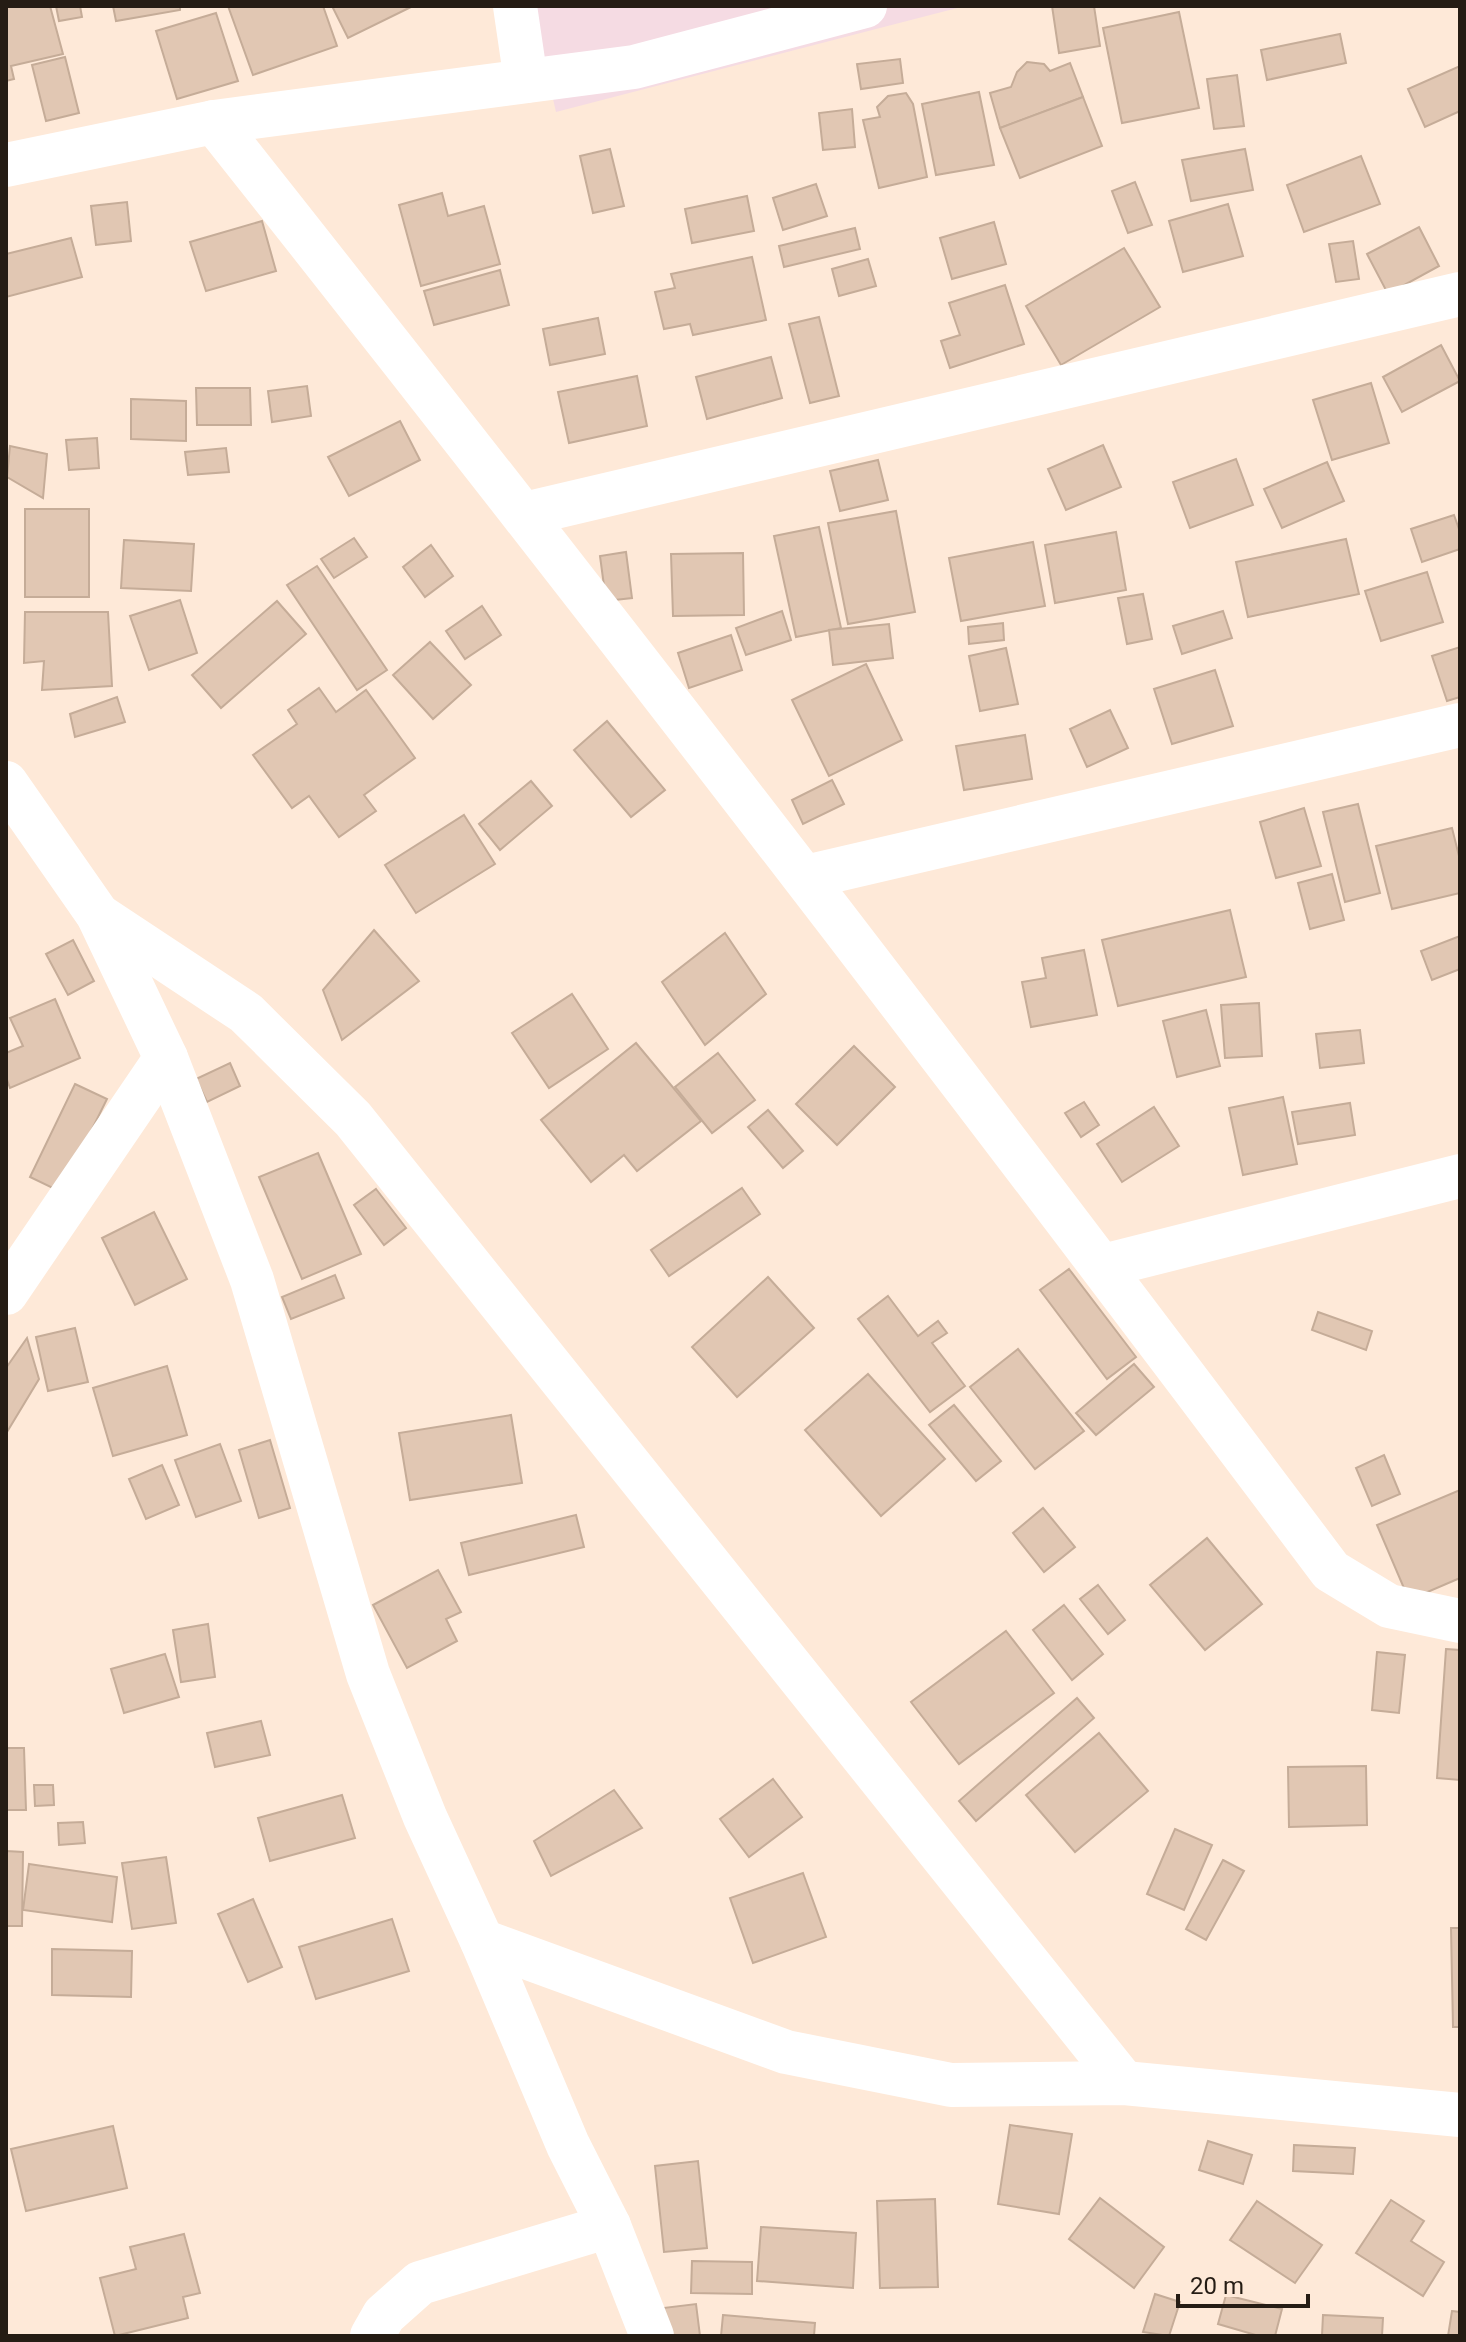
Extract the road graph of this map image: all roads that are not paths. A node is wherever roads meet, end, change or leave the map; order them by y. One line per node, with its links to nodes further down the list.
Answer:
1 (515, 6): 3 (street)
2 (865, 6): 3 (street)
3 (526, 81): 4 (street)
4 (214, 122): 5 (street); 7 (street)
5 (6, 165)
6 (1460, 294): 7 (street)
7 (525, 514): 10 (street)
8 (1460, 725): 10 (street)
9 (6, 783): 11 (street)
10 (806, 877): 14 (street)
11 (98, 915): 12 (street); 18 (street)
12 (166, 1058): 15 (street); 17 (street)
13 (1460, 1176): 14 (street)
14 (1103, 1266): 16 (street)
15 (6, 1293)
16 (1460, 1621)
17 (482, 1941): 18 (street); 20 (street)
18 (1124, 2083): 19 (street)
19 (1460, 2115)
20 (609, 2226): 21 (street); 22 (street)
21 (372, 2336)
22 (652, 2336)

